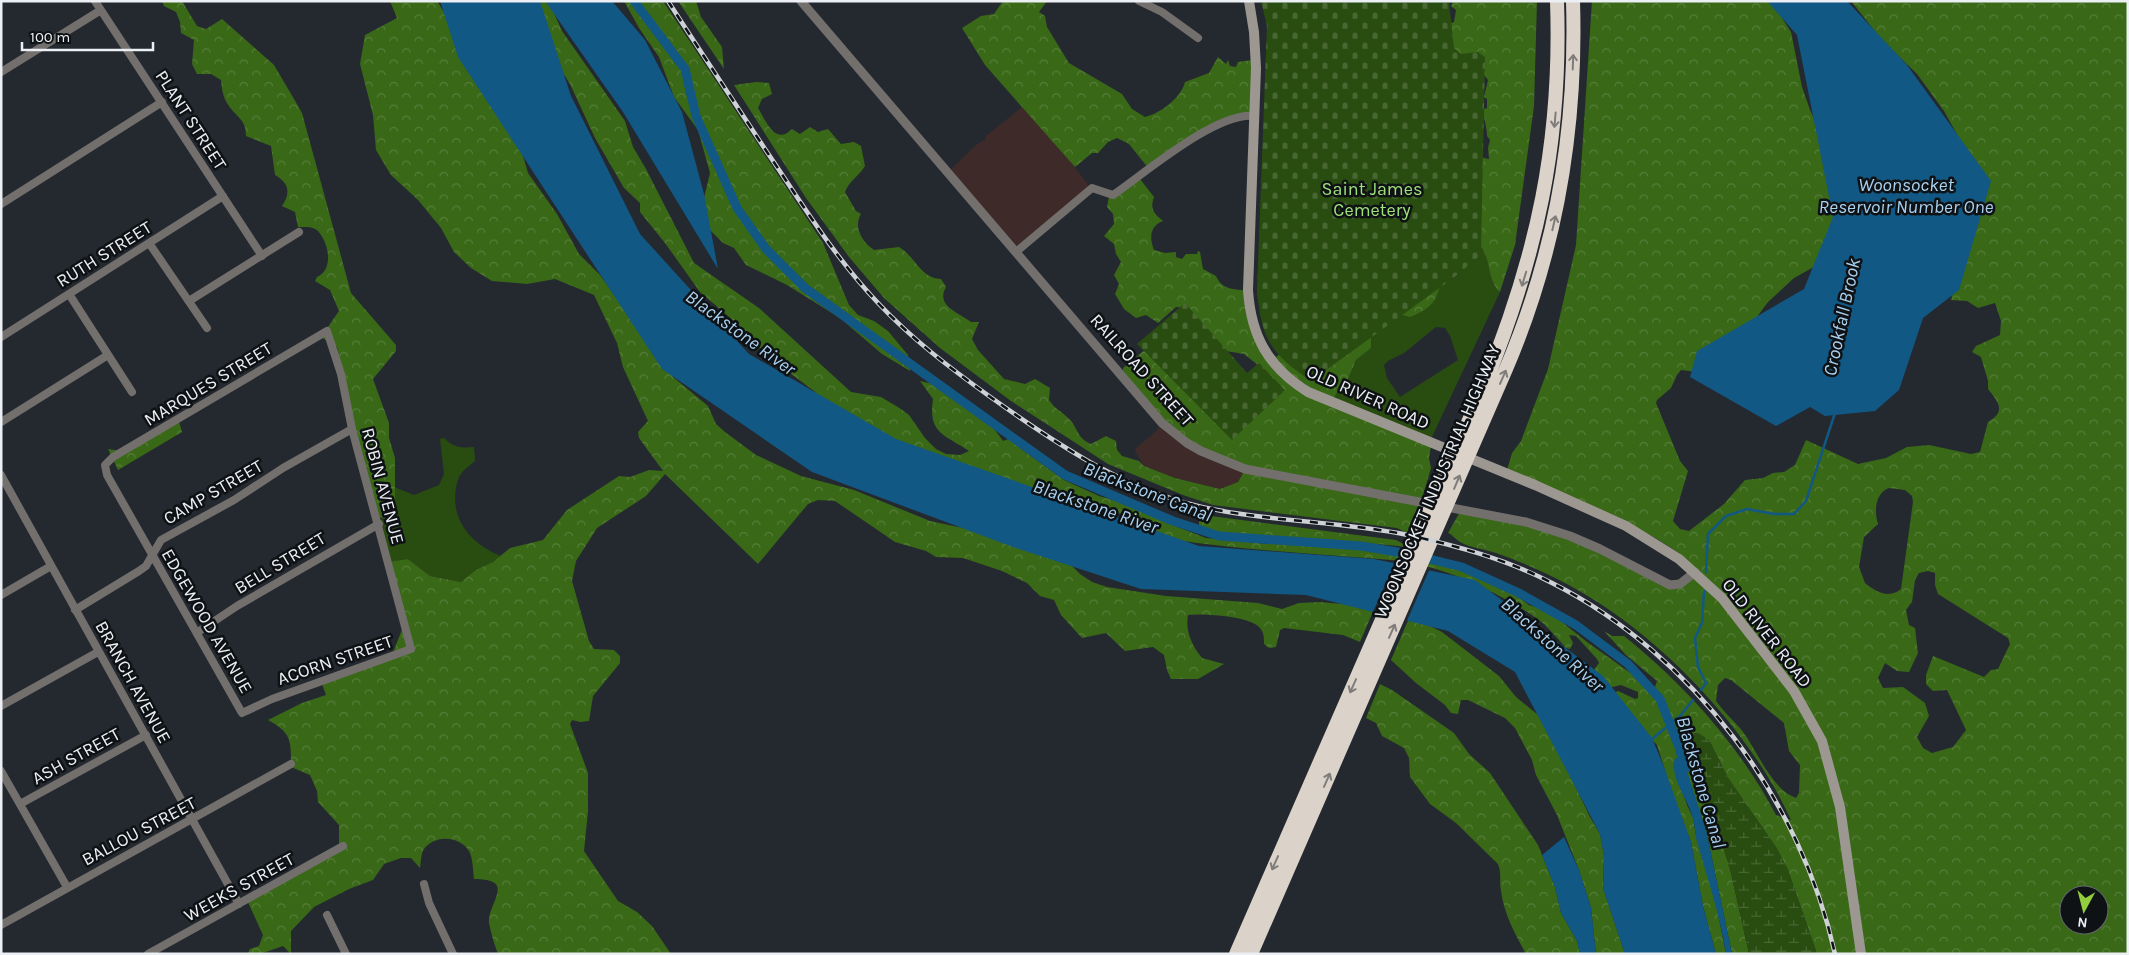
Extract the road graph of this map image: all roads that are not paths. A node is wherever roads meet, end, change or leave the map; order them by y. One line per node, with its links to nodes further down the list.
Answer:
1 (95, 1): 7 (street, PLANT STREET)
2 (801, 1): 16 (street, RAILROAD STREET)
3 (1139, 1): 8 (street)
4 (1249, 1): 11 (main road, OLD RIVER ROAD)
5 (1557, 1): 25 (highway, WOONSOCKET INDUSTRIAL HIGHWAY, one-way to 25)
6 (1572, 1): 25 (highway, WOONSOCKET INDUSTRIAL HIGHWAY, one-way to 6)
7 (101, 10): 9 (street); 10 (street, PLANT STREET)
8 (1198, 38)
9 (1, 72)
10 (162, 102): 12 (street, PLANT STREET); 13 (street)
11 (1254, 116): 16 (street); 33 (main road, OLD RIVER ROAD)
12 (223, 196): 15 (street, RUTH STREET); 17 (street, PLANT STREET)
13 (1, 204)
14 (299, 232): 17 (street)
15 (149, 243): 18 (street, RUTH STREET); 19 (street)
16 (1016, 252): 33 (street, RAILROAD STREET)
17 (262, 256): 19 (street)
18 (69, 294): 22 (street, RUTH STREET); 23 (street)
19 (188, 301): 20 (street)
20 (207, 328)
21 (328, 331): 27 (street, ROBIN AVENUE); 28 (street, MARQUES STREET)
22 (1, 337)
23 (108, 355): 24 (street); 26 (street)
24 (132, 392)
25 (1477, 419): 46 (highway, WOONSOCKET INDUSTRIAL HIGHWAY)
26 (1, 422)
27 (352, 429): 30 (street, ROBIN AVENUE); 31 (street, CAMP STREET)
28 (105, 464): 31 (street, EDGEWOOD AVENUE)
29 (3, 481): 32 (street, BRANCH AVENUE)
30 (379, 524): 36 (street, BELL STREET); 37 (street, ROBIN AVENUE)
31 (152, 555): 35 (street, CAMP STREET); 36 (street, EDGEWOOD AVENUE)
32 (51, 566): 34 (street); 35 (street, BRANCH AVENUE)
33 (1695, 572): 58 (main road, OLD RIVER ROAD)
34 (1, 595)
35 (75, 610): 38 (street, BRANCH AVENUE)
36 (198, 632): 40 (street, EDGEWOOD AVENUE)
37 (412, 649): 40 (street, ACORN STREET)
38 (98, 652): 39 (street); 41 (street, BRANCH AVENUE)
39 (1, 706)
40 (242, 713)
41 (146, 735): 44 (street, ASH STREET); 45 (street, BRANCH AVENUE)
42 (291, 764): 45 (street, BALLOU STREET)
43 (1, 771): 44 (street)
44 (20, 804): 49 (street)
45 (193, 820): 49 (street, BALLOU STREET); 50 (street, BRANCH AVENUE)
46 (1301, 822): 56 (highway, WOONSOCKET INDUSTRIAL HIGHWAY, one-way to 56); 57 (highway, WOONSOCKET INDUSTRIAL HIGHWAY)
47 (343, 846): 50 (street, WEEKS STREET)
48 (424, 884): 55 (street)
49 (67, 887): 52 (street, BALLOU STREET)
50 (239, 904): 53 (street, WEEKS STREET)
51 (327, 915): 54 (street)
52 (1, 925)
53 (148, 954)
54 (346, 954)
55 (454, 954)
56 (1236, 954)
57 (1251, 954)
58 (1861, 954)

